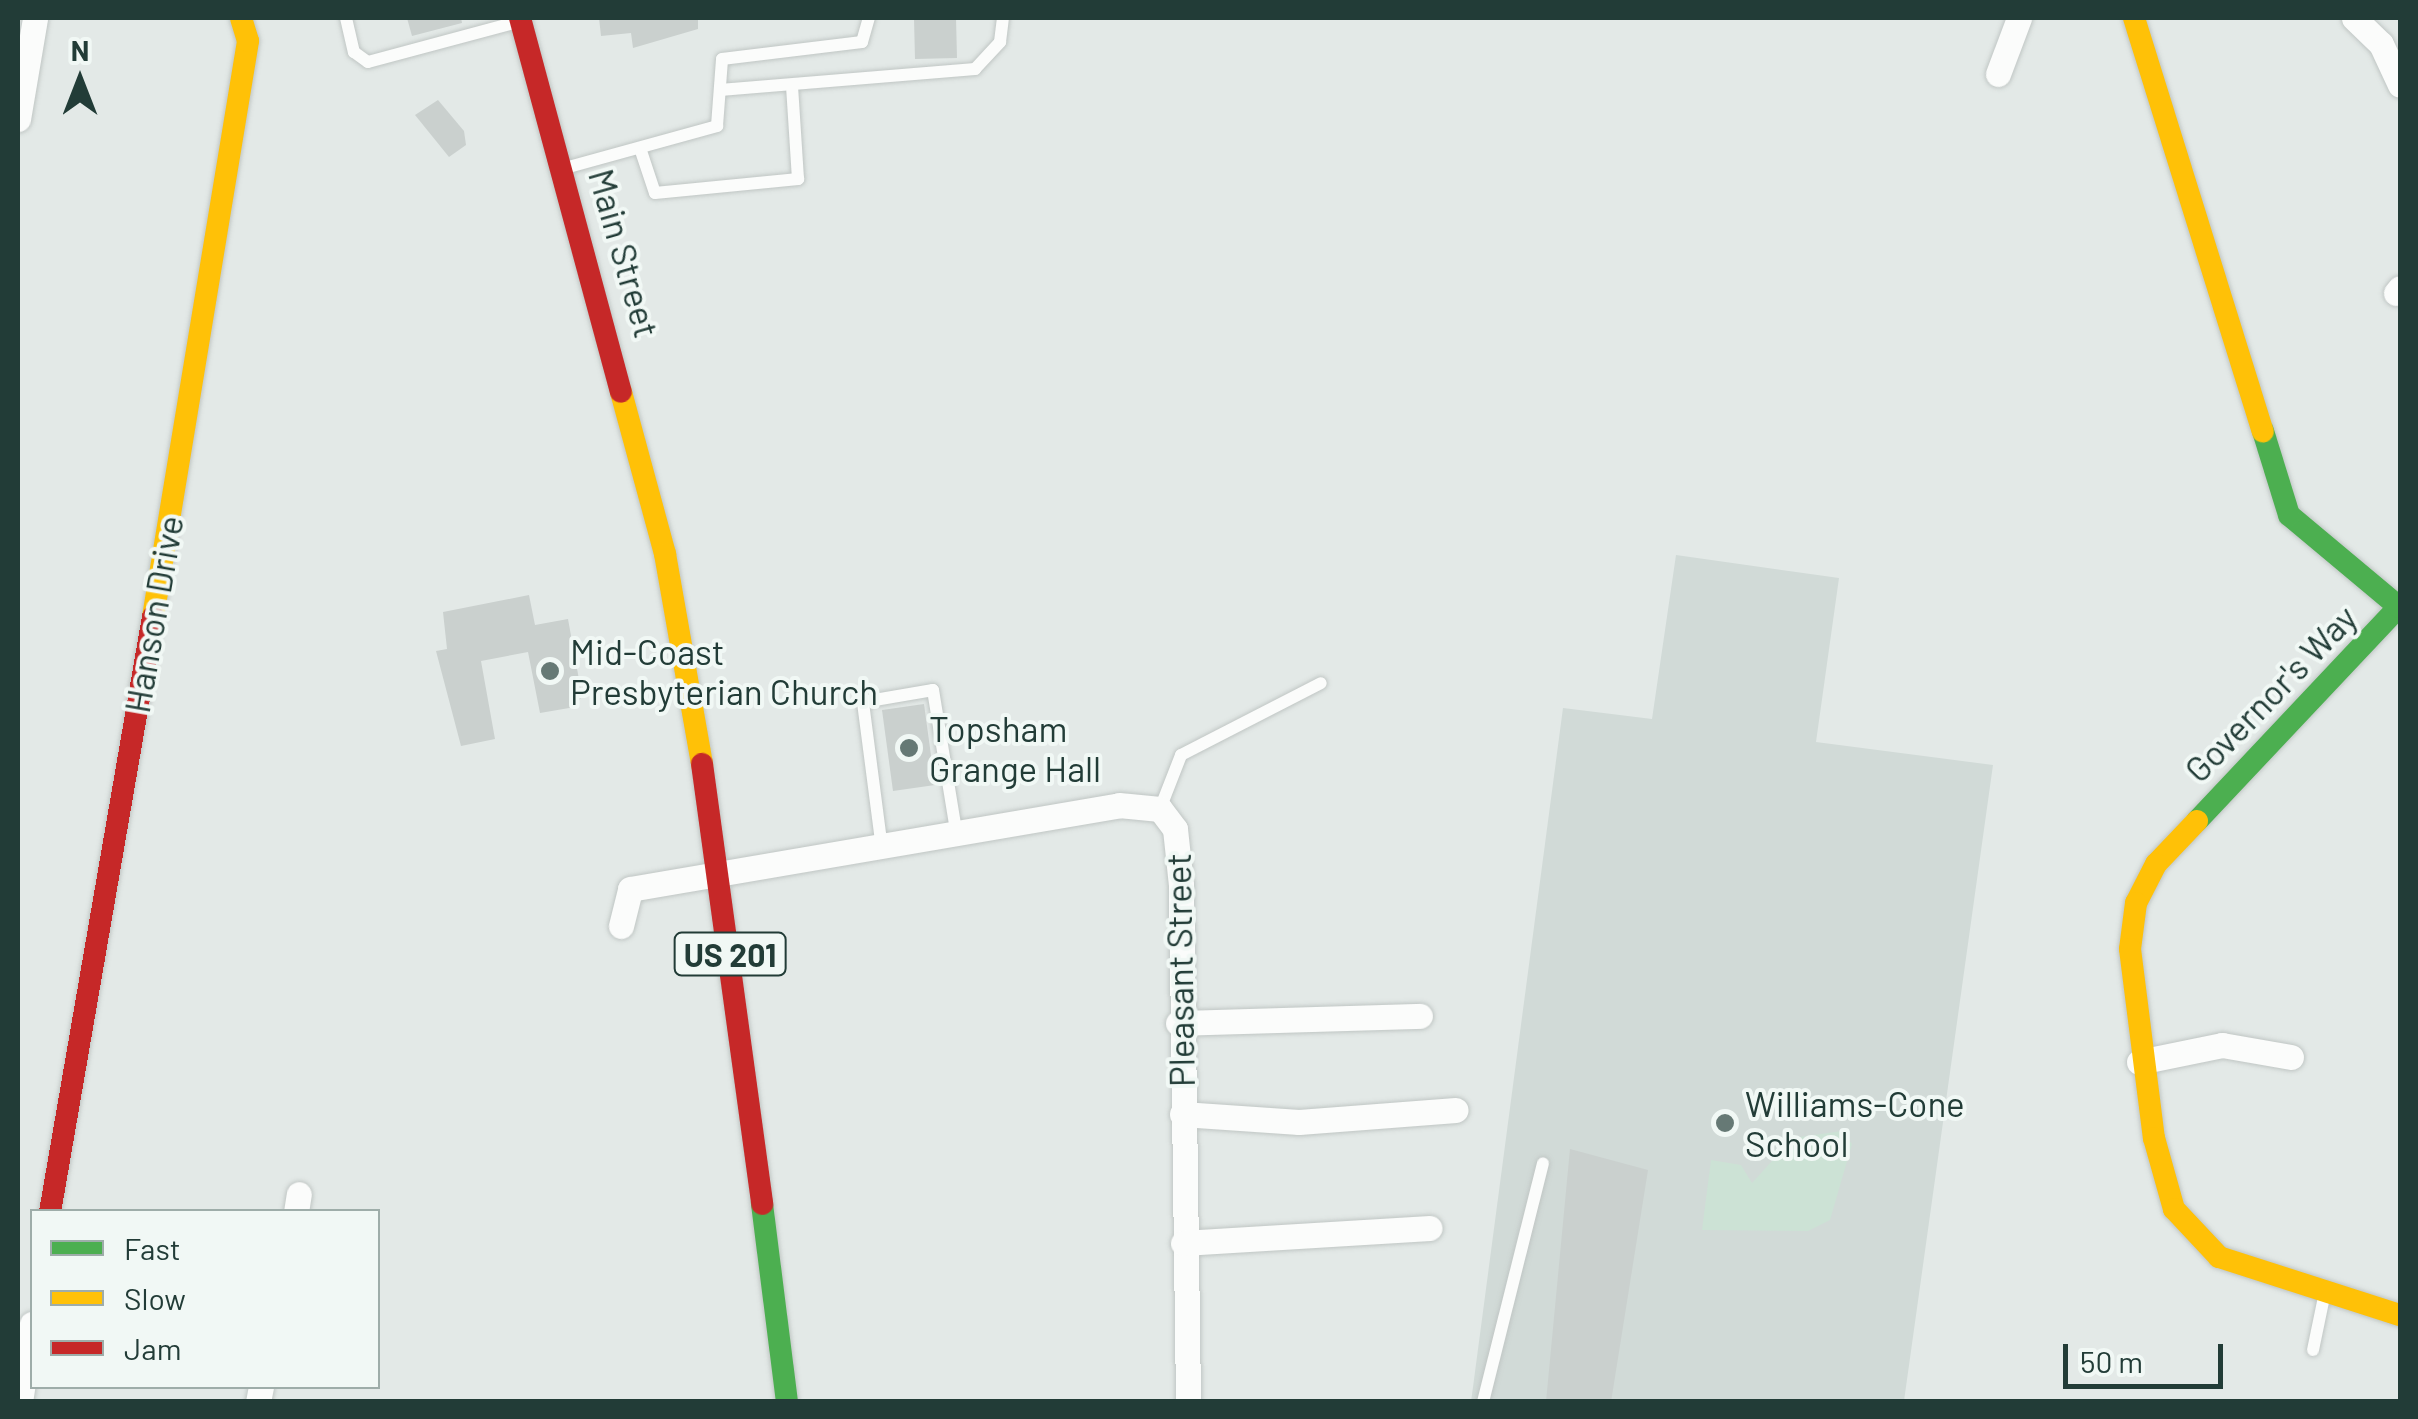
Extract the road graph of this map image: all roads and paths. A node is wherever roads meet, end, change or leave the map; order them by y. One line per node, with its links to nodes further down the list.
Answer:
1 (35, 18): 14 (street)
2 (241, 18): 31 (street, Hanson Drive)
3 (346, 18): 9 (lane)
4 (868, 18): 13 (lane)
5 (1003, 18): 12 (lane)
6 (2019, 18): 10 (street)
7 (2134, 18): 17 (street, Governor's Way)
8 (2354, 18): 11 (street)
9 (520, 19): 16 (street, Main Street / US 201)
10 (1998, 74)
11 (2400, 85)
12 (792, 86): 13 (lane); 15 (lane)
13 (720, 90): 15 (lane)
14 (18, 119)
15 (640, 148): 16 (lane)
16 (565, 168): 22 (street, Main Street / US 201)
17 (2400, 607): 27 (street, Governor's Way)
18 (1321, 683): 19 (lane)
19 (1160, 809): 20 (street, Pleasant Street); 25 (street, Pleasant Street)
20 (956, 830): 21 (street, Pleasant Street); 21 (lane)
21 (881, 842): 22 (street, Pleasant Street)
22 (720, 870): 23 (street, Pleasant Street); 39 (street, US 201)
23 (621, 926)
24 (1420, 1016): 25 (street)
25 (1178, 1023): 29 (street, Pleasant Street)
26 (2291, 1056): 27 (street)
27 (2139, 1062): 34 (street, Governor's Way)
28 (1456, 1110): 29 (street)
29 (1182, 1114): 33 (street, Pleasant Street)
30 (1544, 1163): 41 (lane)
31 (51, 1209)
32 (1430, 1228): 33 (street)
33 (1183, 1242): 40 (street, Pleasant Street)
34 (2326, 1289): 35 (street, Governor's Way); 37 (lane)
35 (2400, 1315)
36 (30, 1337): 38 (street)
37 (2313, 1350)
38 (20, 1402)
39 (788, 1402)
40 (1188, 1402)
41 (1483, 1402)

